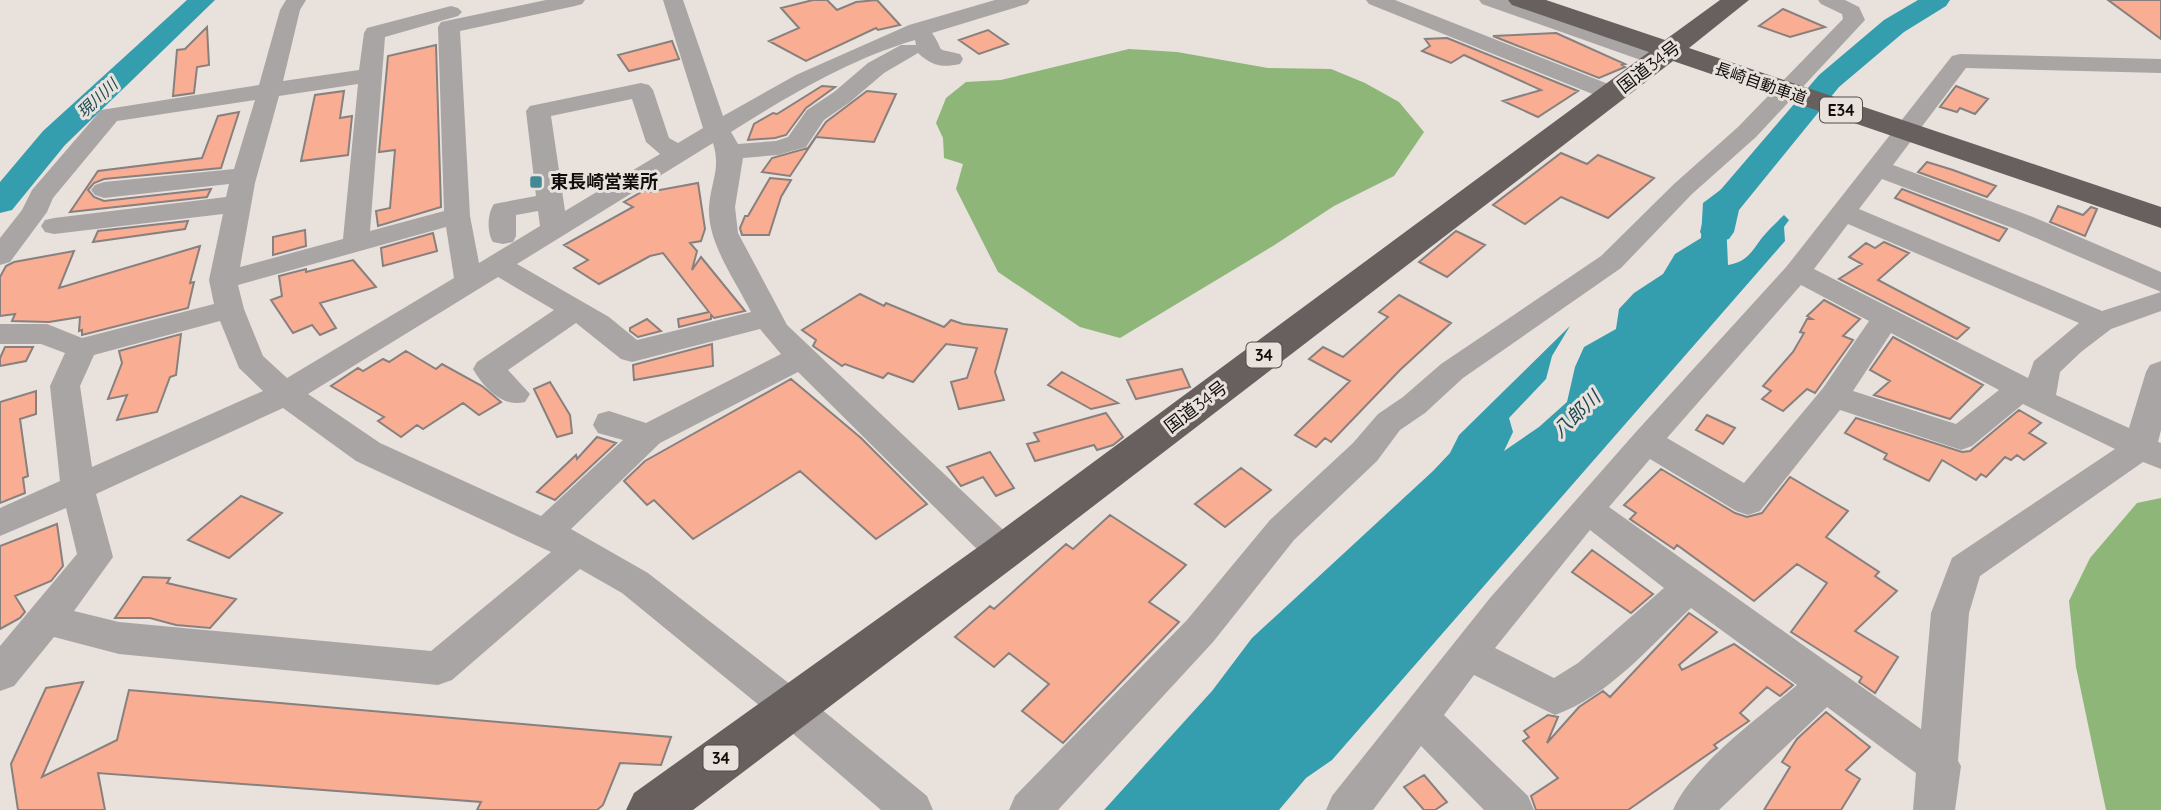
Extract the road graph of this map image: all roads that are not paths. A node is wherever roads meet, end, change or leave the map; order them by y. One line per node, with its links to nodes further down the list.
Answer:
1 (296, 0): 18 (street)
2 (575, 0): 11 (street)
3 (673, 0): 20 (street)
4 (1020, 0): 13 (street)
5 (1376, 0): 19 (street)
6 (1489, 0): 15 (street)
7 (1521, 0): 30 (highway, 長崎自動車道 / E34)
8 (1556, 0): 25 (highway, 長崎自動車道 / E34)
9 (1736, 0): 15 (highway, 国道34号 / 34)
10 (1828, 0): 74 (street)
11 (541, 4): 12 (street)
12 (450, 13): 17 (street); 29 (street)
13 (921, 36): 14 (street); 20 (street); 20 (street)
14 (952, 59)
15 (1660, 59): 19 (highway, 国道34号 / 34)
16 (2161, 66): 22 (street)
17 (370, 75): 18 (street); 34 (street)
18 (270, 89): 23 (street); 35 (street)
19 (1613, 93): 63 (highway, 国道34号 / 34)
20 (722, 141): 21 (street); 43 (street)
21 (678, 154): 26 (street); 32 (street)
22 (1877, 168): 28 (street); 39 (street)
23 (245, 175): 24 (street); 27 (street)
24 (104, 190)
25 (2161, 197)
26 (550, 201): 32 (street); 33 (street)
27 (237, 204): 31 (street); 40 (street)
28 (1843, 212): 37 (street); 45 (street)
29 (457, 216): 34 (street); 38 (street)
30 (2161, 218)
31 (54, 226)
32 (554, 230): 36 (street)
33 (503, 236)
34 (356, 244): 40 (street)
35 (0, 256)
36 (498, 265): 38 (street); 42 (street)
37 (1797, 272): 44 (street); 56 (street)
38 (469, 281): 50 (street)
39 (2161, 283)
40 (226, 295): 47 (street); 50 (street)
41 (2161, 301): 45 (street)
42 (574, 310): 43 (street); 51 (street)
43 (770, 317): 48 (street)
44 (1886, 318): 52 (street); 53 (street)
45 (2101, 322): 52 (street)
46 (0, 334): 47 (street)
47 (82, 348): 58 (street)
48 (801, 357): 55 (street); 63 (street)
49 (2161, 372): 57 (street)
50 (285, 394): 58 (street); 61 (street)
51 (514, 394)
52 (2030, 394): 53 (street); 57 (street)
53 (1834, 396): 56 (street)
54 (610, 422): 55 (street)
55 (649, 436): 61 (street)
56 (1646, 441): 59 (street)
57 (2150, 453): 71 (street)
58 (78, 488): 60 (street); 65 (street)
59 (1588, 510): 64 (street); 66 (street)
60 (0, 523)
61 (546, 532): 62 (street)
62 (576, 551): 65 (street); 69 (street)
63 (1003, 552): 69 (highway, 国道34号 / 34)
64 (1690, 587): 66 (street); 68 (street)
65 (46, 620): 67 (street)
66 (1468, 653): 70 (street)
67 (0, 674)
68 (1826, 683): 71 (street); 77 (street)
69 (789, 707): 72 (highway, 国道34号 / 34); 73 (street)
70 (1419, 717): 75 (street); 76 (street)
71 (1940, 766): 78 (street)
72 (652, 810)
73 (912, 810)
74 (1030, 810)
75 (1347, 810)
76 (1513, 810)
77 (1694, 810)
78 (1934, 810)

